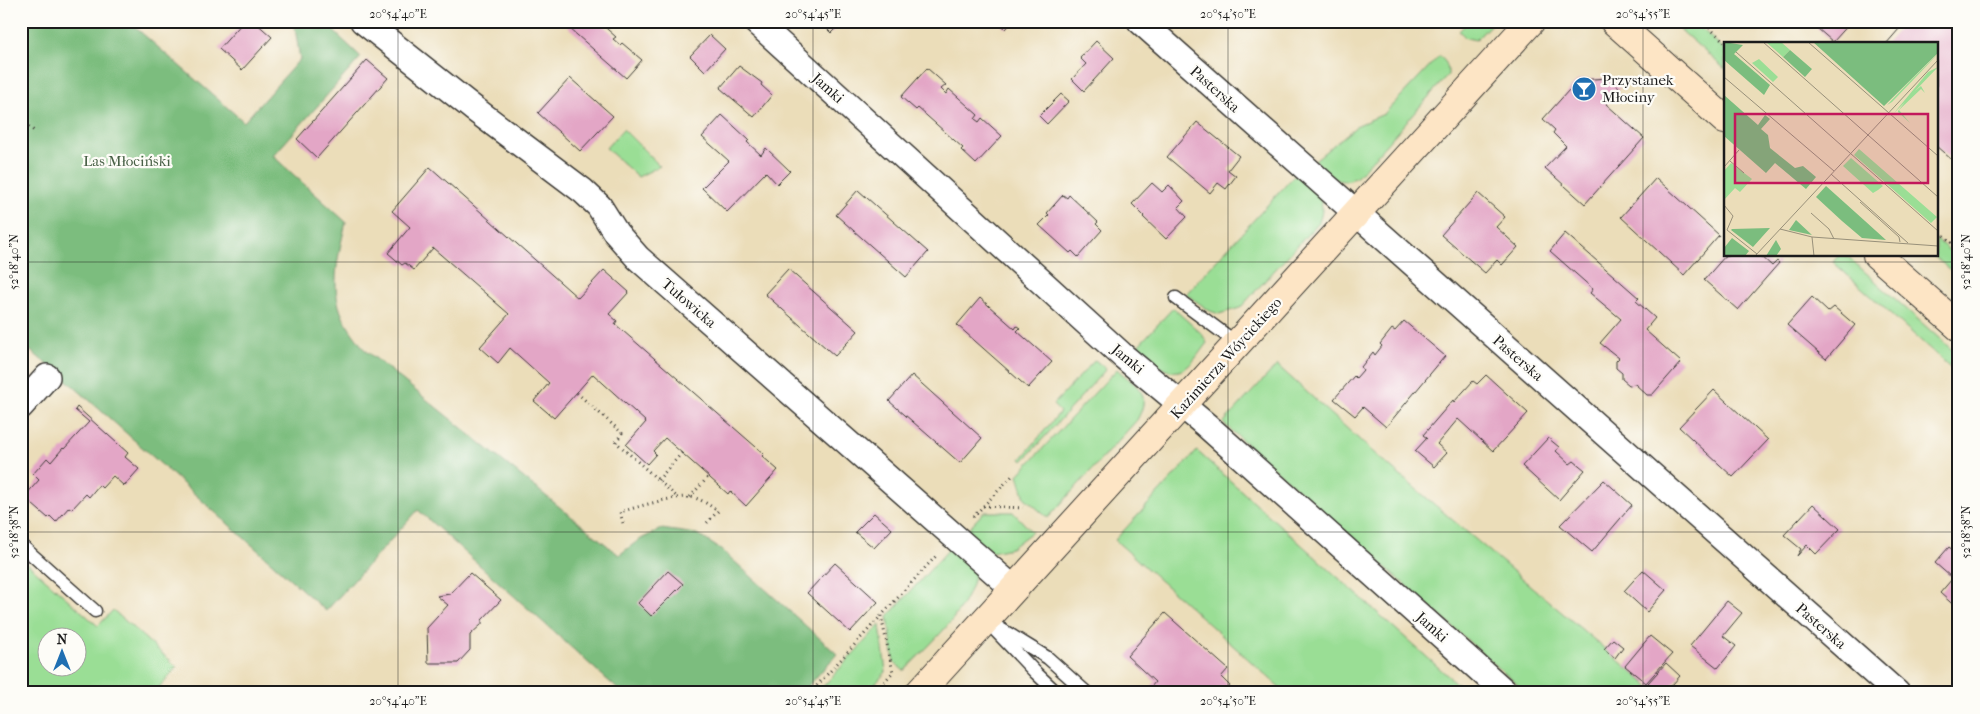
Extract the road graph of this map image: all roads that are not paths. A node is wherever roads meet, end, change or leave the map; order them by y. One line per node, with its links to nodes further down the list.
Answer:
1 (363, 21): 16 (street, Tułowicka)
2 (755, 21): 13 (street, Jamki)
3 (1140, 21): 7 (street, Pasterska)
4 (1531, 21): 7 (street, Kazimierza Wóycickiego)
5 (1614, 21): 6 (street)
6 (1724, 119)
7 (1356, 215): 11 (street, Kazimierza Wóycickiego); 23 (street, Pasterska)
8 (1878, 256): 10 (street)
9 (1176, 298): 11 (lane)
10 (1959, 327)
11 (1238, 344): 13 (street, Kazimierza Wóycickiego)
12 (47, 377): 14 (street)
13 (1183, 404): 16 (street, Kazimierza Wóycickiego); 22 (street, Jamki)
14 (21, 406)
15 (21, 545): 17 (lane)
16 (1014, 589): 18 (street, Kazimierza Wóycickiego)
17 (95, 611)
18 (986, 620): 19 (street, Kazimierza Wóycickiego); 20 (lane); 21 (lane)
19 (919, 693)
20 (1057, 693)
21 (1087, 693)
22 (1506, 693)
23 (1897, 693)

